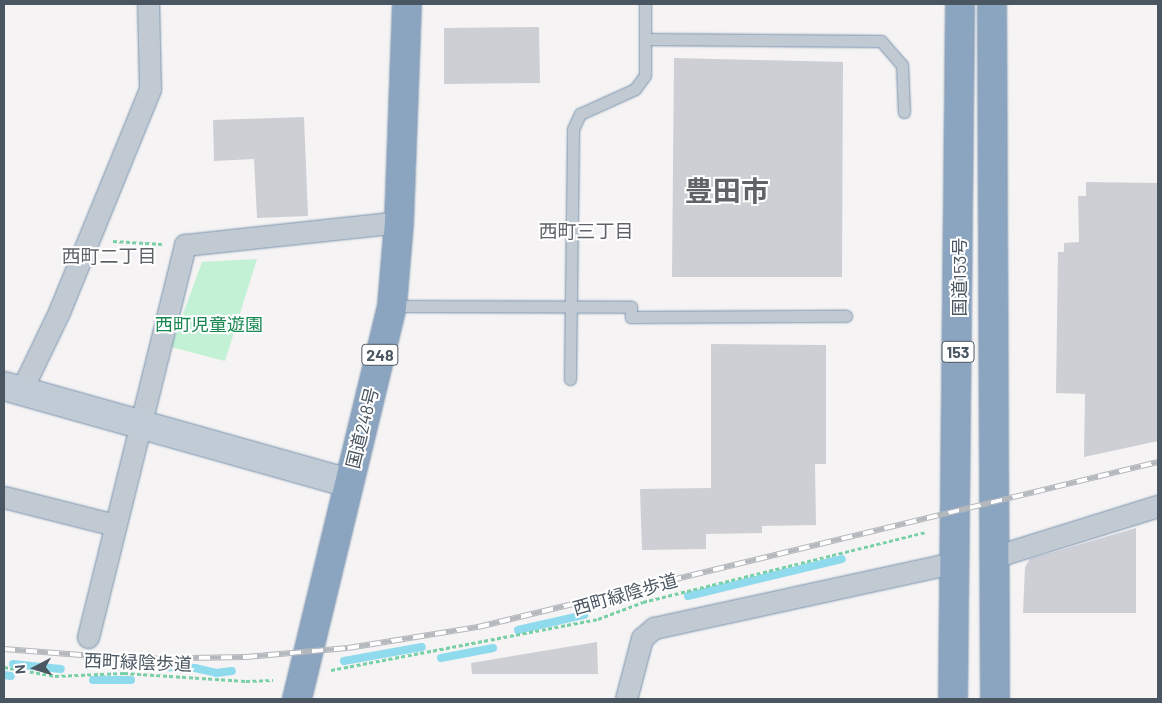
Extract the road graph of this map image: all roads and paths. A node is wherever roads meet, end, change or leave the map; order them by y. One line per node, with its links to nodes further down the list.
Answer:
1 (148, 4): 9 (street)
2 (407, 4): 8 (highway, 国道248号 / 248)
3 (645, 4): 6 (lane)
4 (960, 4): 23 (highway, 国道153号 / 153)
5 (992, 4): 22 (highway, 国道153号 / 153)
6 (645, 39): 7 (lane); 12 (lane)
7 (904, 112)
8 (399, 222): 10 (street); 11 (highway, 国道248号 / 248)
9 (88, 239): 10 (path); 15 (street)
10 (185, 246): 16 (street)
11 (392, 306): 12 (lane); 17 (highway, 国道248号 / 248)
12 (572, 306): 13 (lane); 14 (lane)
13 (846, 316)
14 (570, 379)
15 (13, 388): 16 (street)
16 (138, 426): 17 (street); 20 (street)
17 (349, 483): 28 (highway, 国道248号 / 248)
18 (4, 497): 20 (street)
19 (1158, 506): 22 (street)
20 (115, 525): 24 (street)
21 (926, 532): 26 (path, 西町緑陰歩道)
22 (996, 556): 31 (highway, 国道153号 / 153)
23 (956, 562): 29 (street); 30 (highway, 国道153号 / 153)
24 (88, 637)
25 (4, 667): 27 (path, 西町緑陰歩道)
26 (330, 671)
27 (273, 680)
28 (297, 699)
29 (626, 699)
30 (953, 699)
31 (994, 699)

